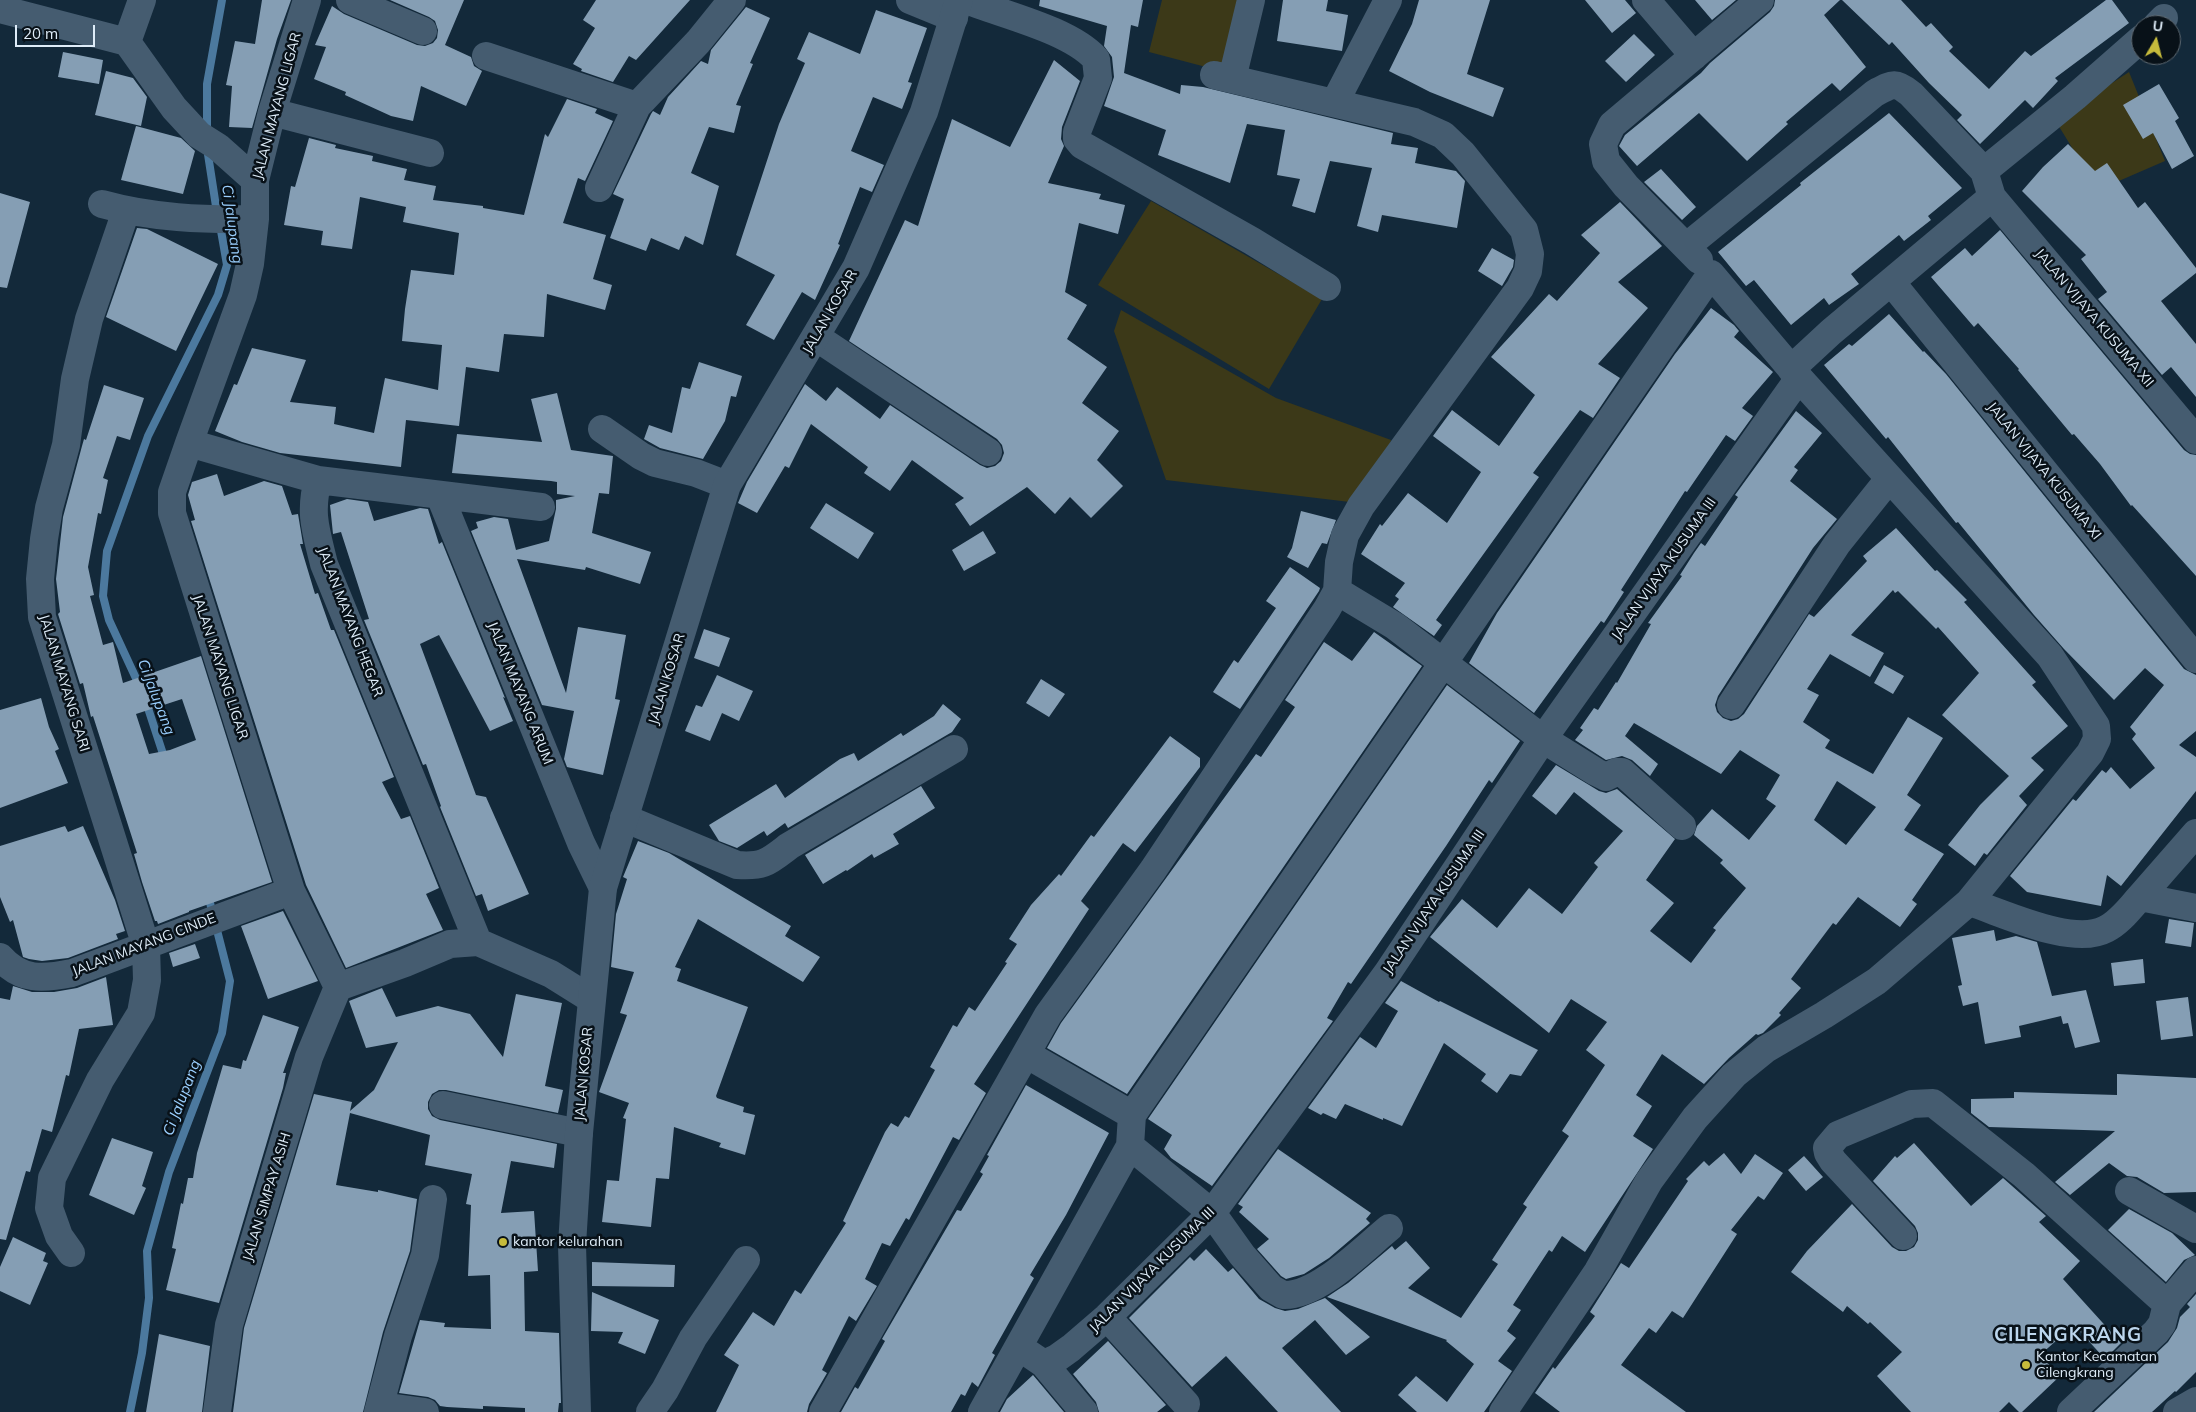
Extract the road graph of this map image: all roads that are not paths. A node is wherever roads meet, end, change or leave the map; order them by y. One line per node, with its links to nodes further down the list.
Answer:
1 (142, 0): 13 (street)
2 (307, 0): 19 (street, JALAN MAYANG LIGAR)
3 (350, 0): 12 (street)
4 (732, 0): 18 (street)
5 (910, 0): 10 (street)
6 (1251, 0): 17 (street)
7 (1388, 0): 17 (street)
8 (1646, 0): 16 (street)
9 (1760, 0): 16 (street)
10 (960, 6): 29 (street); 30 (street, JALAN KOSAR)
11 (9, 7): 13 (street)
12 (423, 31)
13 (127, 42): 22 (street)
14 (2131, 48): 21 (street)
15 (486, 56): 18 (street)
16 (1694, 56): 26 (street)
17 (1335, 102): 41 (street)
18 (637, 106): 23 (street)
19 (272, 112): 20 (street); 22 (street, JALAN MAYANG LIGAR)
20 (430, 153)
21 (1984, 171): 24 (street); 26 (street)
22 (255, 180): 25 (street, JALAN MAYANG LIGAR)
23 (599, 188)
24 (1992, 197): 28 (street, JALAN VIJAYA KUSUMA III); 33 (street, JALAN VIJAYA KUSUMA XII)
25 (243, 220): 34 (street, JALAN MAYANG LIGAR); 56 (street, JALAN MAYANG SARI)
26 (1687, 246): 27 (street)
27 (1711, 274): 31 (street); 43 (street)
28 (1892, 283): 31 (street, JALAN VIJAYA KUSUMA III); 42 (street, JALAN VIJAYA KUSUMA XI)
29 (1327, 287)
30 (816, 337): 35 (street); 38 (street, JALAN KOSAR)
31 (1795, 373): 37 (street); 45 (street, JALAN VIJAYA KUSUMA III)
32 (602, 428): 38 (street)
33 (2196, 440)
34 (189, 442): 36 (street); 51 (street, JALAN MAYANG LIGAR)
35 (988, 452)
36 (318, 480): 39 (street); 55 (street, JALAN MAYANG HEGAR)
37 (1889, 480): 44 (street); 53 (street)
38 (727, 485): 47 (street, JALAN KOSAR)
39 (440, 496): 40 (street); 50 (street, JALAN MAYANG ARUM)
40 (541, 507)
41 (1337, 590): 43 (street); 60 (street)
42 (2196, 659)
43 (1445, 663): 45 (street); 62 (street)
44 (1731, 705)
45 (1543, 739): 48 (street); 67 (street, JALAN VIJAYA KUSUMA III)
46 (954, 749): 47 (street)
47 (624, 818): 50 (street, JALAN KOSAR)
48 (1682, 826)
49 (2196, 833): 52 (street)
50 (603, 888): 59 (street, JALAN KOSAR)
51 (291, 890): 56 (street, JALAN MAYANG CINDE); 58 (street, JALAN MAYANG LIGAR)
52 (2140, 897): 53 (street); 54 (street)
53 (1969, 902): 88 (street)
54 (2196, 908)
55 (478, 942): 58 (street); 59 (street)
56 (146, 946): 57 (street, JALAN MAYANG CINDE); 71 (street, JALAN MAYANG SARI)
57 (0, 957)
58 (338, 987): 81 (street, JALAN SIMPAY ASIH)
59 (591, 999): 63 (street, JALAN KOSAR)
60 (1026, 1054): 62 (street); 85 (street)
61 (443, 1105): 63 (street)
62 (1132, 1115): 64 (street)
63 (579, 1132): 83 (street, JALAN KOSAR)
64 (1130, 1146): 67 (street); 76 (street)
65 (2129, 1191): 68 (street)
66 (433, 1199): 80 (street)
67 (1212, 1213): 69 (street); 75 (street, JALAN VIJAYA KUSUMA III)
68 (2193, 1222)
69 (1389, 1228)
70 (1903, 1236): 74 (street)
71 (71, 1253)
72 (746, 1260): 84 (street)
73 (2196, 1270): 74 (street)
74 (2167, 1304): 89 (street)
75 (1107, 1317): 77 (street, JALAN VIJAYA KUSUMA III); 79 (street)
76 (1019, 1347): 77 (street); 86 (street)
77 (1044, 1364): 87 (street)
78 (2196, 1402): 90 (street)
79 (1186, 1404)
80 (379, 1409): 82 (street)
81 (217, 1412)
82 (425, 1412)
83 (577, 1412)
84 (650, 1412)
85 (823, 1412)
86 (982, 1412)
87 (1084, 1412)
88 (1503, 1412)
89 (2071, 1412)
90 (2177, 1412)

